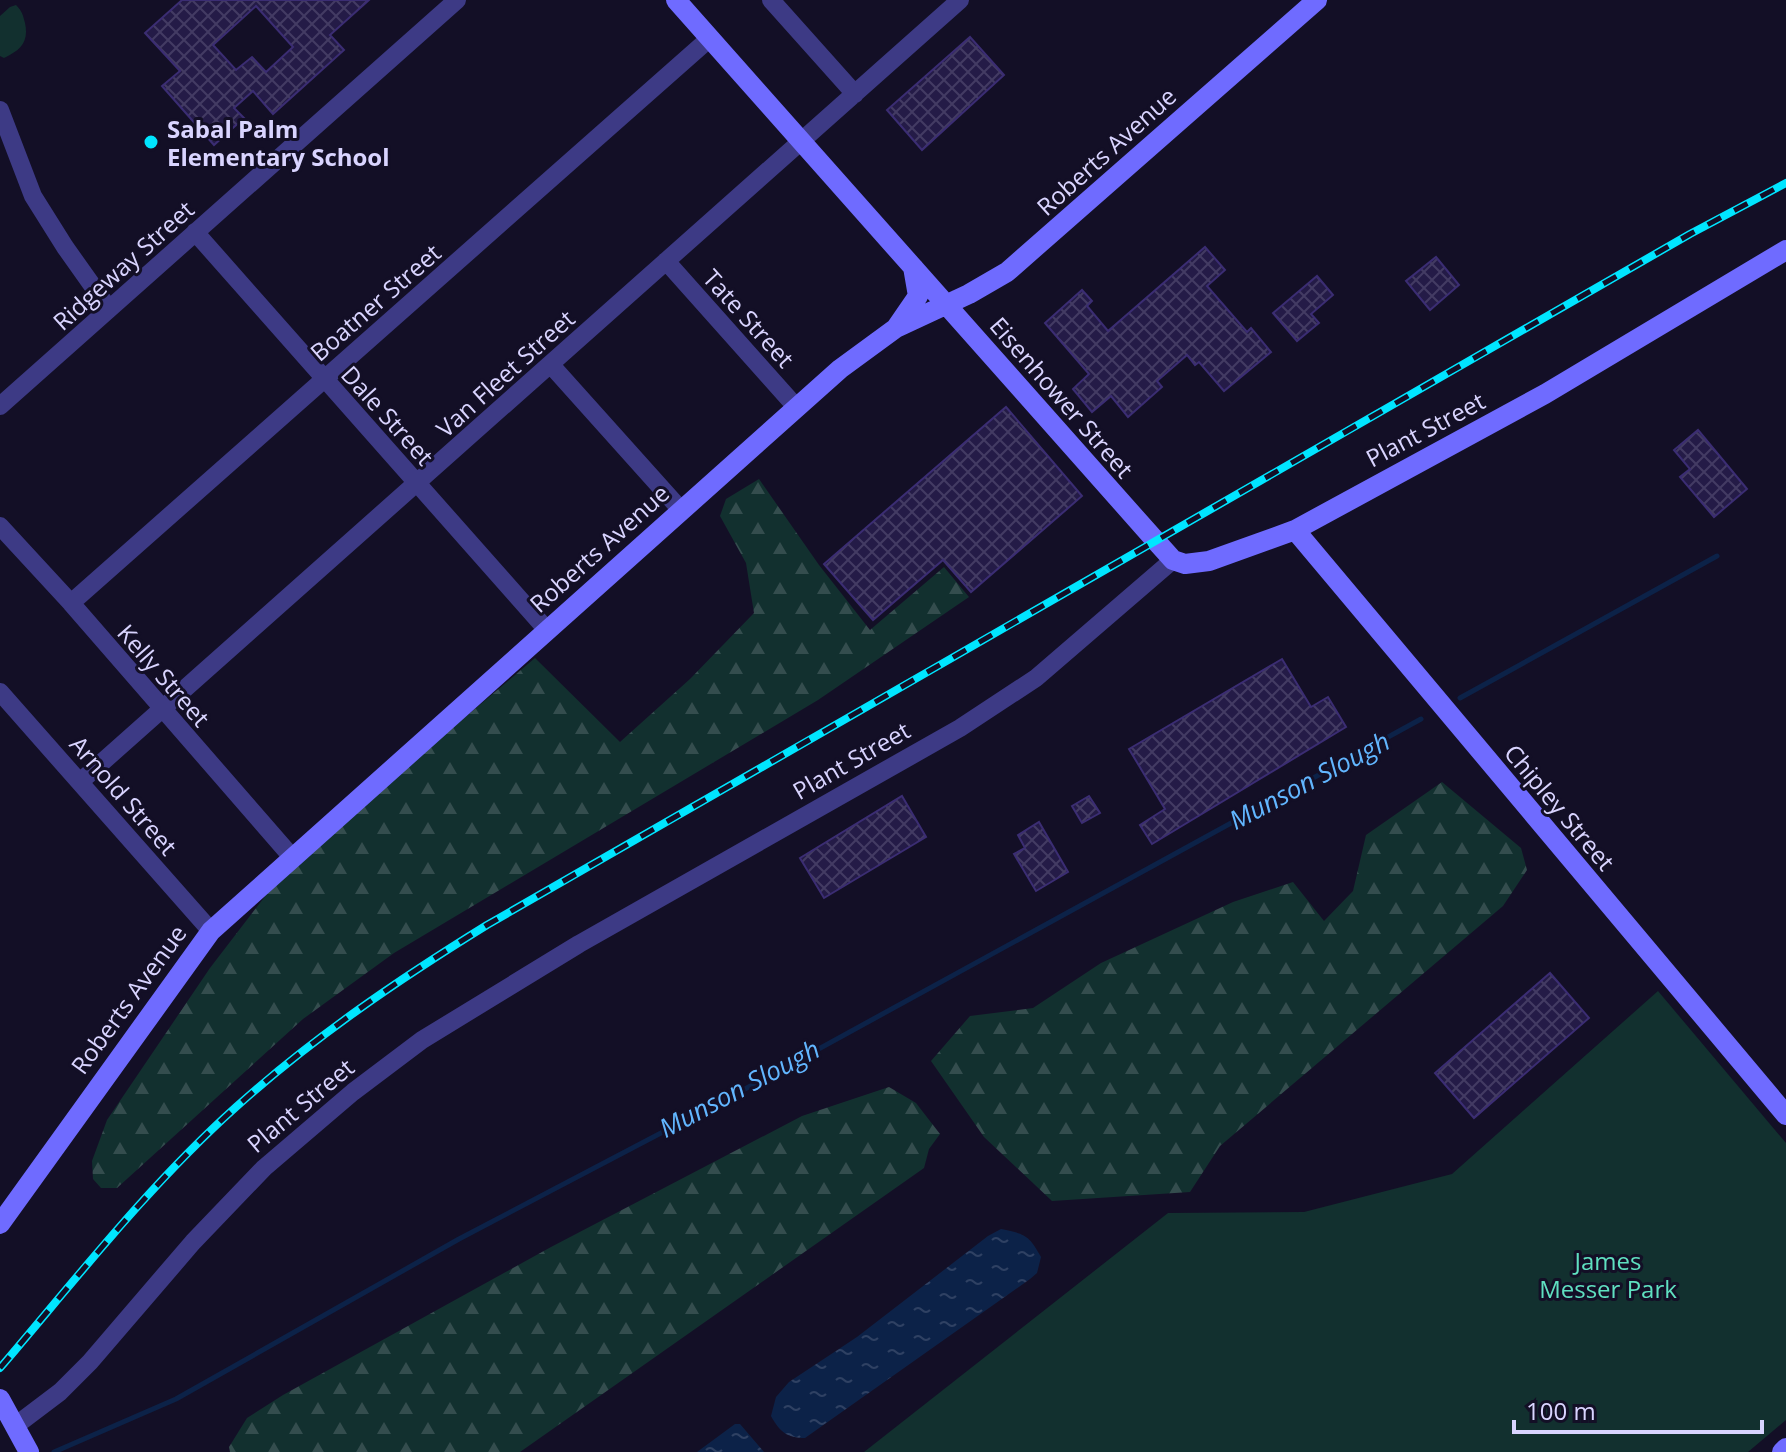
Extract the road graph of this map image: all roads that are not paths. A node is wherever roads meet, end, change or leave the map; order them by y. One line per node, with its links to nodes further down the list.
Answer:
1 (457, 0): 10 (street, Ridgeway Street)
2 (676, 0): 6 (street, Eisenhower Street)
3 (771, 0): 7 (street)
4 (960, 0): 7 (street, Van Fleet Street)
5 (1317, 0): 14 (street, Roberts Avenue)
6 (710, 38): 9 (street, Eisenhower Street); 18 (street, Boatner Street)
7 (855, 94): 9 (street, Van Fleet Street)
8 (0, 110): 15 (street)
9 (801, 141): 12 (street, Van Fleet Street); 13 (street, Eisenhower Street)
10 (195, 232): 15 (street, Ridgeway Street); 18 (street, Dale Street)
11 (1786, 250): 24 (street, Plant Street)
12 (666, 261): 17 (street, Van Fleet Street); 20 (street, Tate Street)
13 (913, 267): 14 (street, Eisenhower Street); 16 (street)
14 (947, 305): 16 (street, Roberts Avenue); 25 (street, Eisenhower Street)
15 (109, 309): 19 (street, Ridgeway Street)
16 (896, 328): 20 (street, Roberts Avenue)
17 (551, 365): 21 (street, Van Fleet Street); 22 (street)
18 (324, 379): 21 (street, Dale Street); 26 (street, Boatner Street)
19 (0, 406)
20 (797, 408): 22 (street, Roberts Avenue)
21 (417, 484): 27 (street, Dale Street); 29 (street, Van Fleet Street)
22 (681, 510): 27 (street, Roberts Avenue)
23 (0, 526): 26 (street, Kelly Street)
24 (1295, 530): 25 (street, Plant Street); 33 (street, Chipley Street)
25 (1173, 560): 36 (street, Plant Street)
26 (71, 603): 29 (street, Kelly Street)
27 (547, 630): 31 (street, Roberts Avenue)
28 (0, 692): 30 (street, Arnold Street)
29 (161, 709): 30 (street, Van Fleet Street); 31 (street, Kelly Street)
30 (81, 781): 32 (street, Arnold Street)
31 (291, 856): 32 (street, Roberts Avenue)
32 (211, 931): 34 (street, Roberts Avenue)
33 (1786, 1115)
34 (0, 1224)
35 (0, 1399): 36 (street)
36 (23, 1440)

